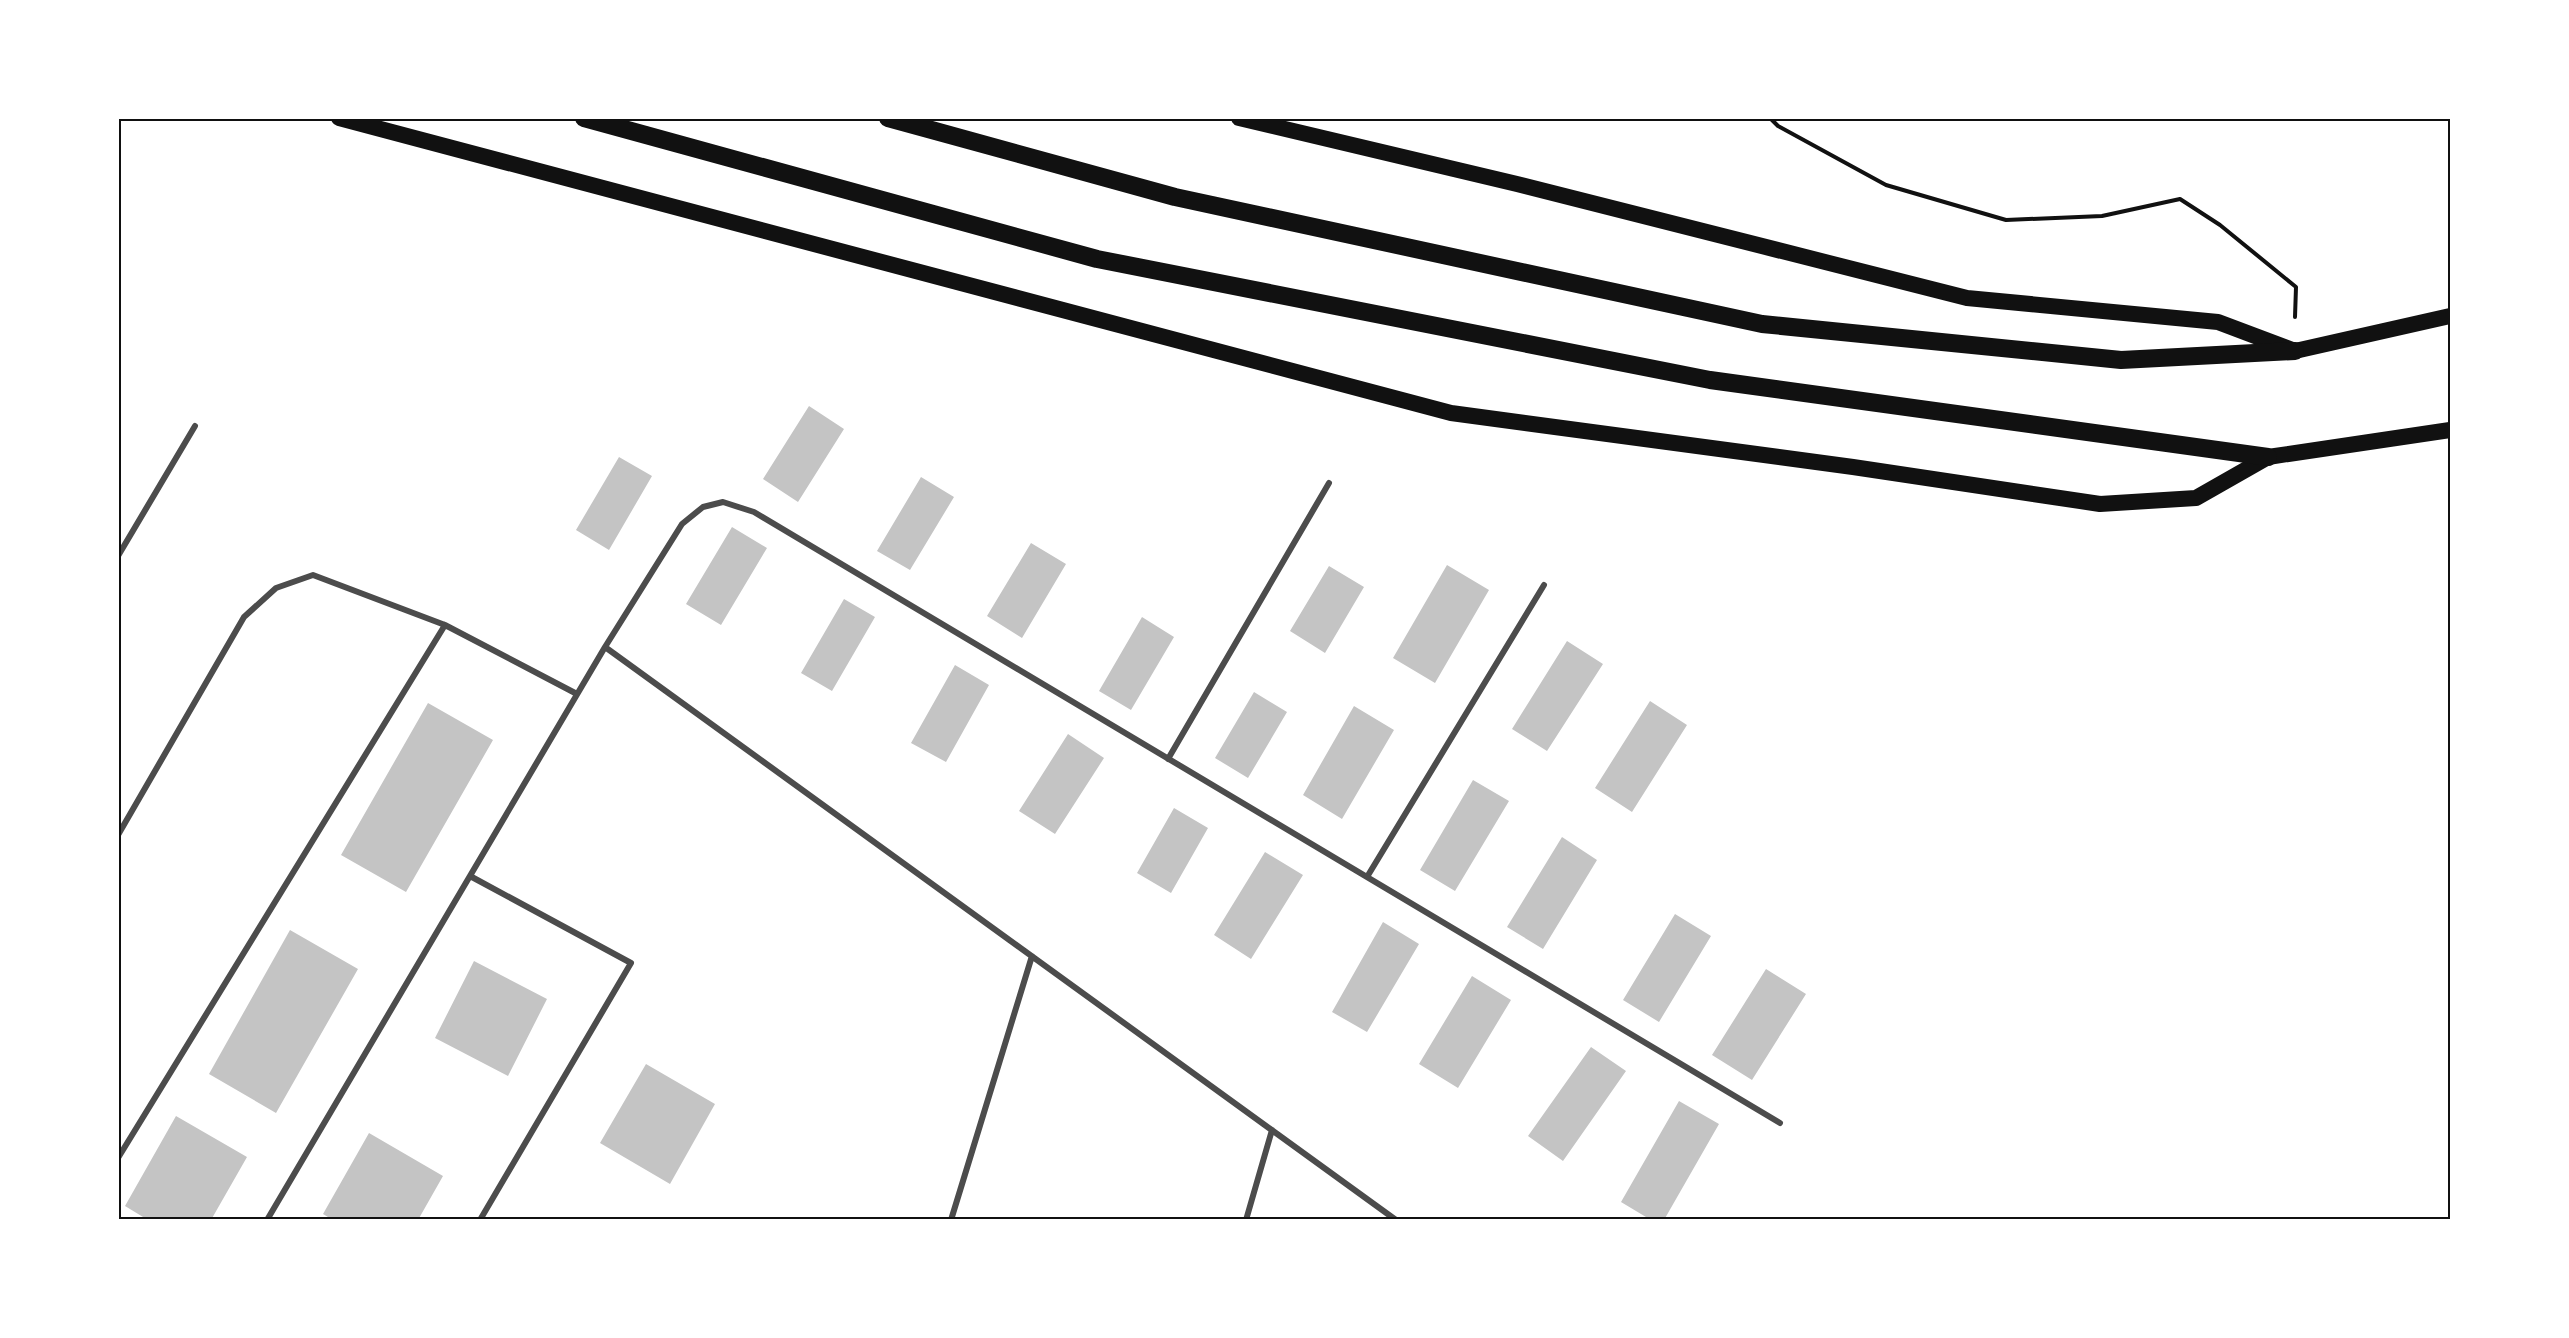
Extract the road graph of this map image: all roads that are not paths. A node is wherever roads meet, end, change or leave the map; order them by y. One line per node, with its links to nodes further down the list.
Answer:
1 (339, 118): 9 (highway)
2 (584, 118): 9 (highway)
3 (888, 118): 6 (highway)
4 (1239, 118): 6 (highway)
5 (2451, 316): 6 (highway)
6 (2295, 351)
7 (195, 426): 11 (street)
8 (2451, 430): 9 (highway)
9 (2268, 457)
10 (1329, 483): 16 (street)
11 (118, 556)
12 (1544, 585): 19 (street)
13 (445, 625): 15 (street); 17 (street); 23 (street)
14 (605, 647): 15 (street); 16 (street); 20 (street)
15 (577, 694): 18 (street)
16 (1168, 759): 19 (street)
17 (118, 836)
18 (470, 876): 24 (street); 25 (street)
19 (1367, 877): 21 (street)
20 (1032, 956): 22 (street); 26 (street)
21 (1780, 1123)
22 (1272, 1130): 27 (street); 28 (street)
23 (118, 1158)
24 (267, 1220)
25 (480, 1220)
26 (951, 1220)
27 (1246, 1220)
28 (1396, 1220)

